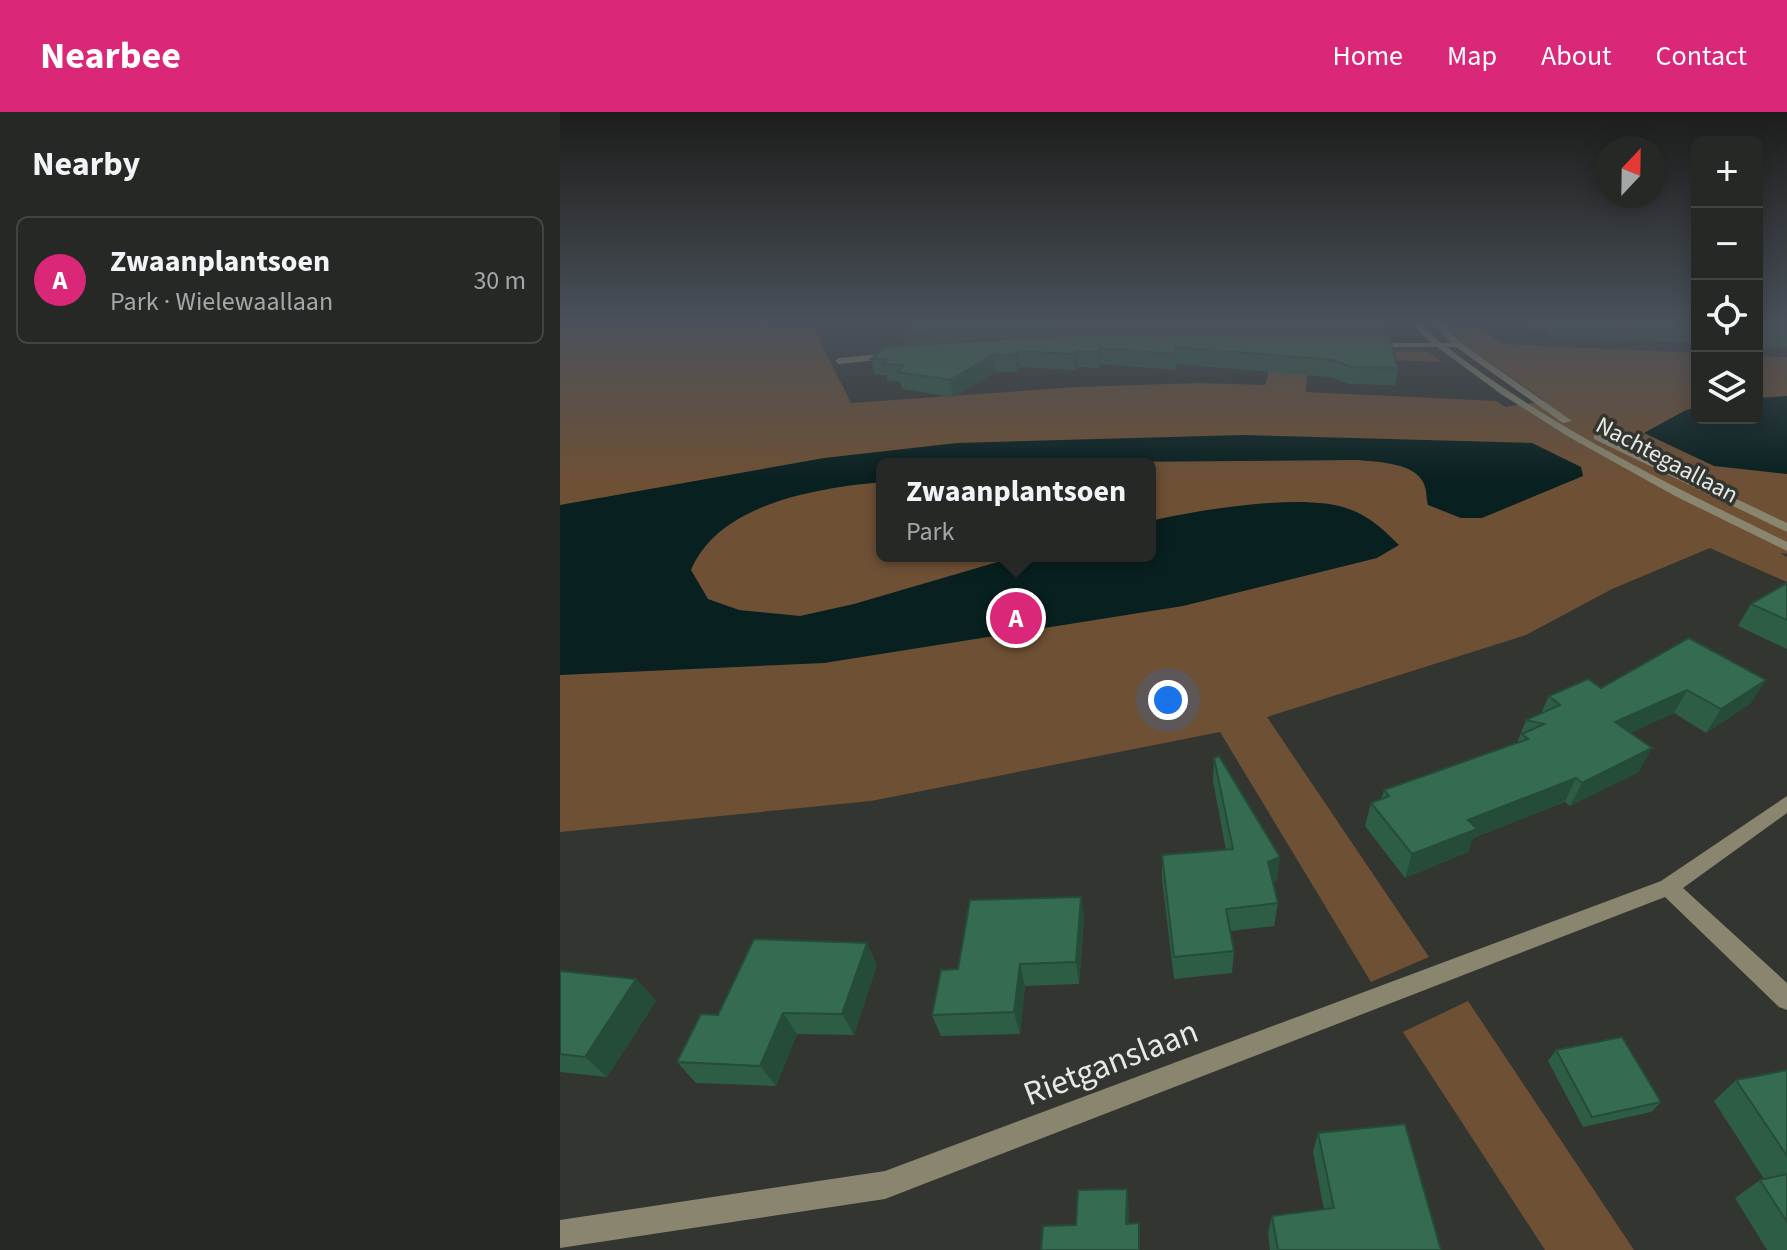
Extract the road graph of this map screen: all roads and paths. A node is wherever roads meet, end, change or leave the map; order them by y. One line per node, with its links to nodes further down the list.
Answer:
1 (1478, 374): 4 (street, Nachtegaallaan)
2 (1500, 374): 3 (street, Nachtegaallaan)
3 (1787, 528)
4 (1787, 547)
5 (1787, 803): 6 (street, Rietganslaan)
6 (1668, 887): 7 (street); 8 (street, Rietganslaan)
7 (1787, 999)
8 (560, 1234)

